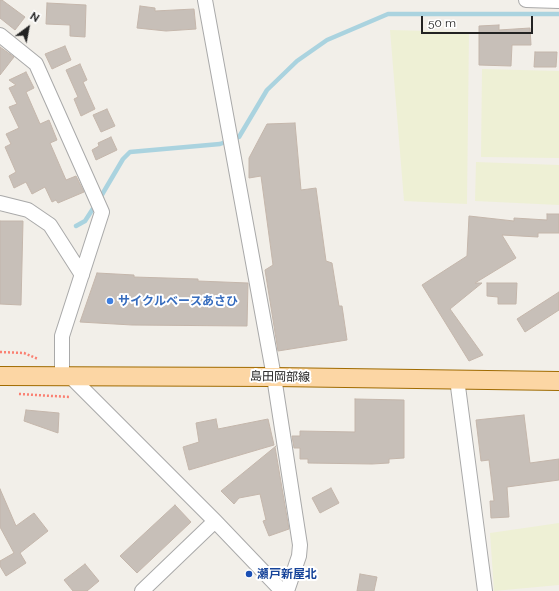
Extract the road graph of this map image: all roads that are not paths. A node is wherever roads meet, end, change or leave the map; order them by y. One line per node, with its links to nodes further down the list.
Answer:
1 (205, 0): 9 (street)
2 (526, 0): 3 (street)
3 (559, 1)
4 (0, 35): 6 (street)
5 (0, 203): 6 (street)
6 (82, 275): 8 (street)
7 (0, 376): 8 (main road, 島田岡部線)
8 (66, 376): 9 (main road, 島田岡部線); 12 (street)
9 (274, 377): 10 (main road, 島田岡部線); 15 (street)
10 (457, 379): 11 (main road, 島田岡部線); 16 (street)
11 (559, 381)
12 (215, 520): 13 (street); 14 (street)
13 (142, 591)
14 (282, 591)
15 (287, 591)
16 (485, 591)

